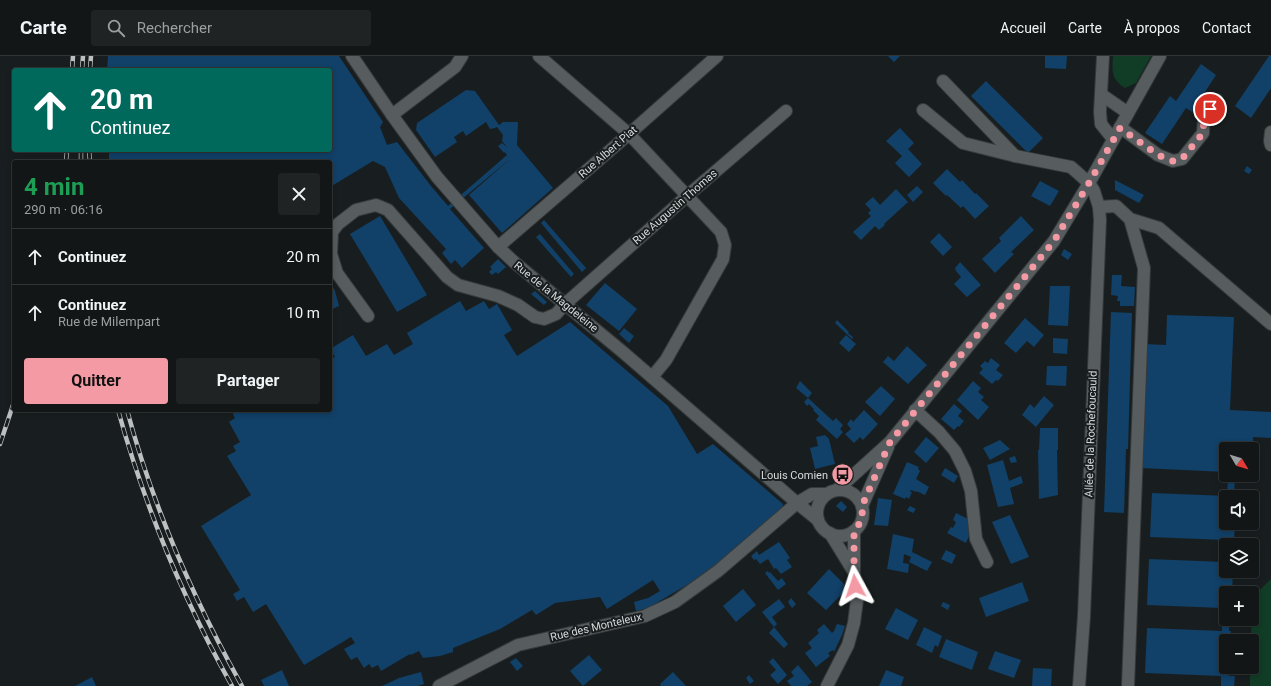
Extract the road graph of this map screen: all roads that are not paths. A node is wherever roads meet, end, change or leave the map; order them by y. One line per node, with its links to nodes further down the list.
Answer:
1 (352, 56): 13 (street, Rue de la Magdeleine)
2 (462, 56): 13 (street)
3 (538, 56): 16 (street)
4 (717, 56): 16 (street, Rue Albert Piat)
5 (1103, 56): 8 (street)
6 (1160, 56): 12 (street)
7 (943, 81): 19 (street)
8 (1102, 95): 12 (street); 17 (street)
9 (1217, 100): 14 (street)
10 (923, 110): 19 (street)
11 (786, 111): 21 (street, Rue Augustin Thomas)
12 (1128, 113): 14 (street)
13 (392, 115): 25 (street, Rue de la Magdeleine)
14 (1120, 128): 17 (street)
15 (1271, 132): 18 (street)
16 (629, 134): 21 (street); 25 (street, Rue Albert Piat)
17 (1113, 139): 20 (street)
18 (1271, 145)
19 (1015, 156): 20 (street)
20 (1089, 183): 22 (street, Allée de la Rochefoucauld); 31 (street)
21 (687, 196): 27 (street, Rue Augustin Thomas); 30 (street)
22 (1099, 207): 23 (street); 43 (street, Allée de la Rochefoucauld)
23 (1130, 219): 29 (street); 44 (street)
24 (332, 232): 27 (street, Rue Augustin Thomas)
25 (498, 247): 27 (street, Rue de la Magdeleine)
26 (332, 257): 28 (street, Rue Augustin Thomas)
27 (565, 304): 30 (street, Rue de la Magdeleine)
28 (368, 316)
29 (1271, 324)
30 (652, 377): 34 (street, Rue de la Magdeleine)
31 (915, 410): 32 (street); 39 (street)
32 (890, 442): 33 (street); 35 (street)
33 (832, 492): 34 (street, Rue des Monteleux); 35 (street); 36 (street)
34 (797, 503): 36 (street, Rue de la Magdeleine); 41 (street, Rue des Monteleux)
35 (862, 506): 37 (street)
36 (818, 520): 38 (street)
37 (854, 531): 38 (street); 40 (street)
38 (830, 534): 40 (street)
39 (987, 562)
40 (854, 572): 42 (street)
41 (445, 685)
42 (827, 686)
43 (1078, 686)
44 (1128, 686)

